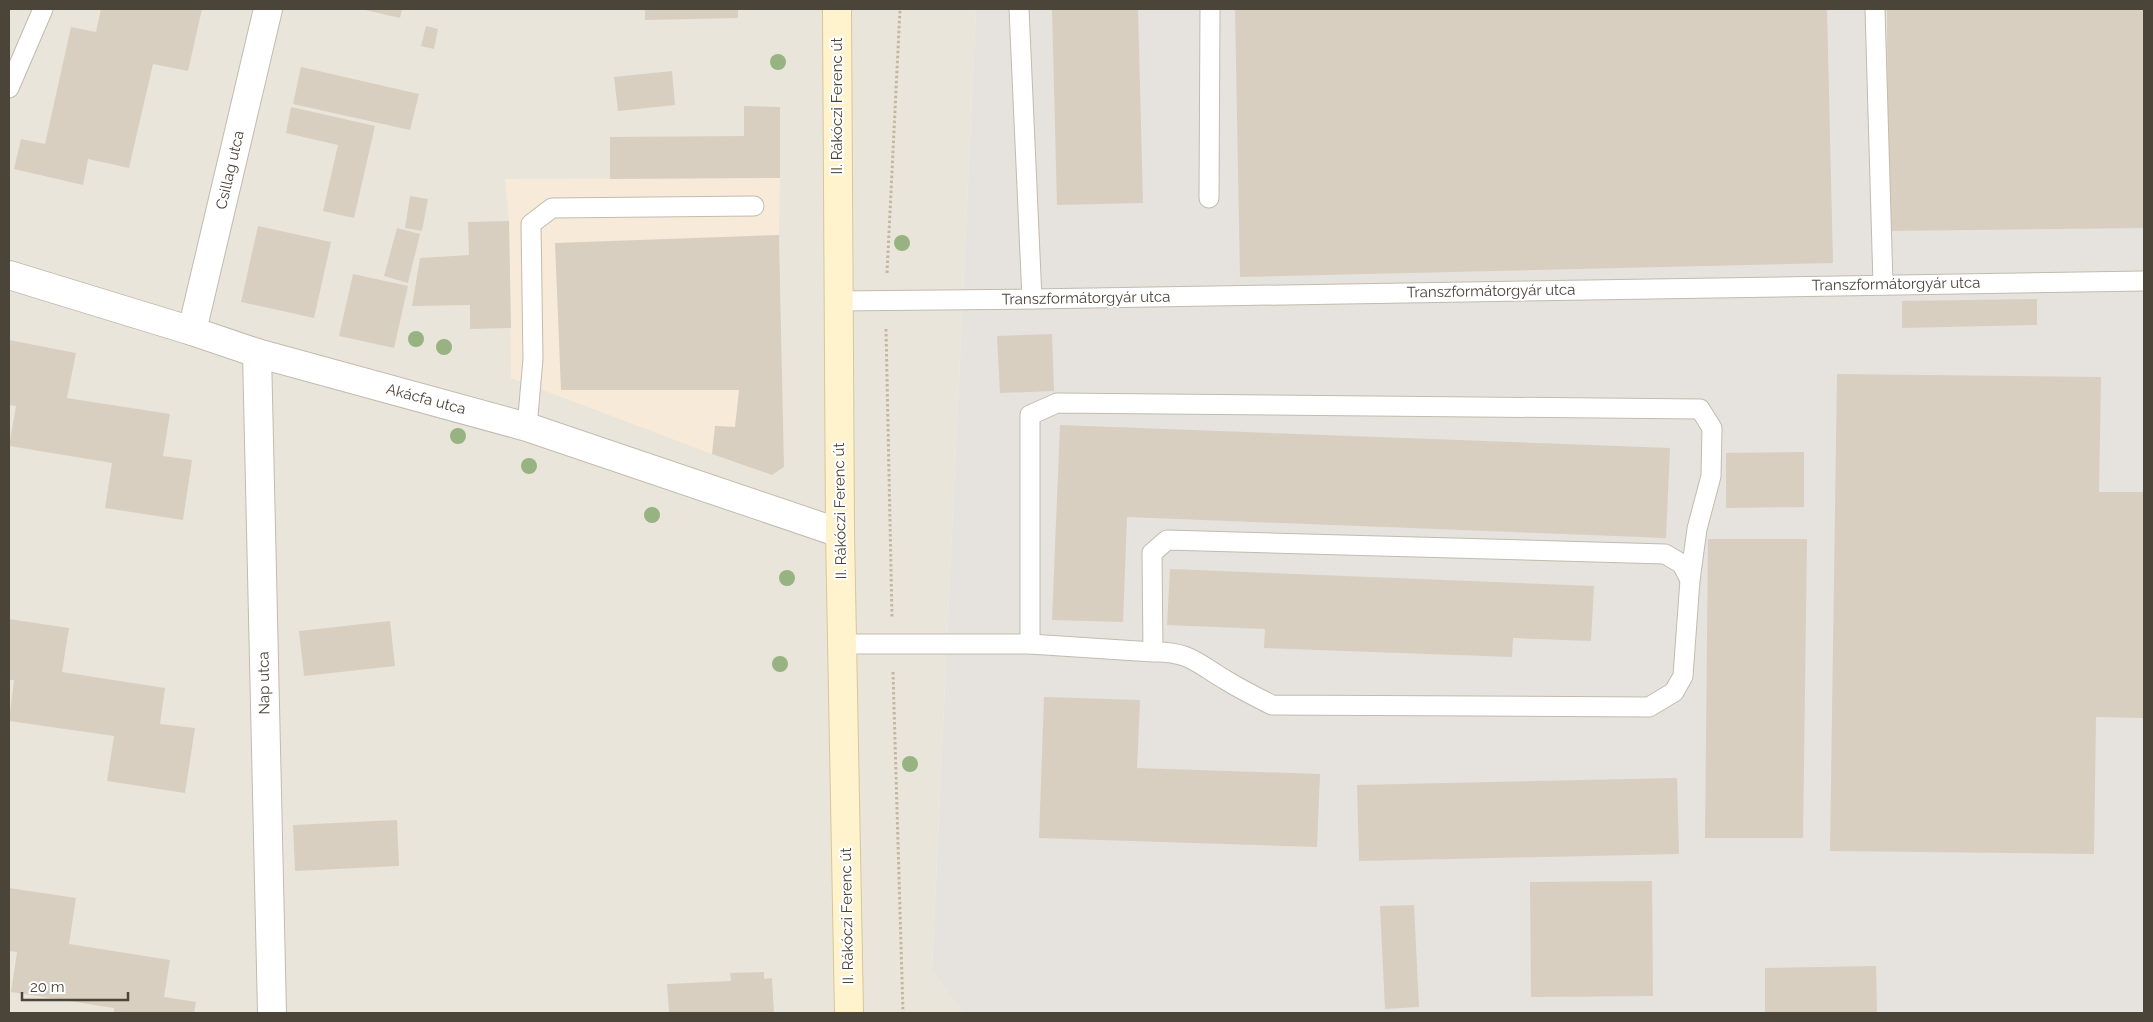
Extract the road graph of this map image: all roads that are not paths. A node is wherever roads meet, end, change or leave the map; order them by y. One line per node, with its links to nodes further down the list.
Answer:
1 (43, 9): 7 (lane)
2 (268, 9): 15 (street, Csillag utca)
3 (837, 9): 14 (main road, II. Rákóczi Ferenc út)
4 (1019, 9): 13 (lane)
5 (1210, 9): 8 (lane)
6 (1875, 9): 12 (lane)
7 (9, 88)
8 (1209, 198)
9 (754, 206): 17 (lane)
10 (9, 275): 15 (street, Akácfa utca)
11 (2144, 281): 12 (lane, Transzformátorgyár utca)
12 (1883, 284): 13 (lane, Transzformátorgyár utca)
13 (1032, 299): 14 (lane, Transzformátorgyár utca)
14 (837, 301): 18 (main road, II. Rákóczi Ferenc út)
15 (192, 331): 16 (street, Akácfa utca)
16 (257, 353): 17 (street, Akácfa utca); 23 (street, Nap utca)
17 (527, 427): 18 (street, Akácfa utca)
18 (840, 533): 20 (main road, II. Rákóczi Ferenc út)
19 (1690, 580): 21 (lane); 22 (lane); 22 (lane)
20 (841, 644): 21 (lane); 24 (main road, II. Rákóczi Ferenc út)
21 (1030, 644): 22 (lane)
22 (1153, 652)
23 (272, 1013)
24 (849, 1013)

